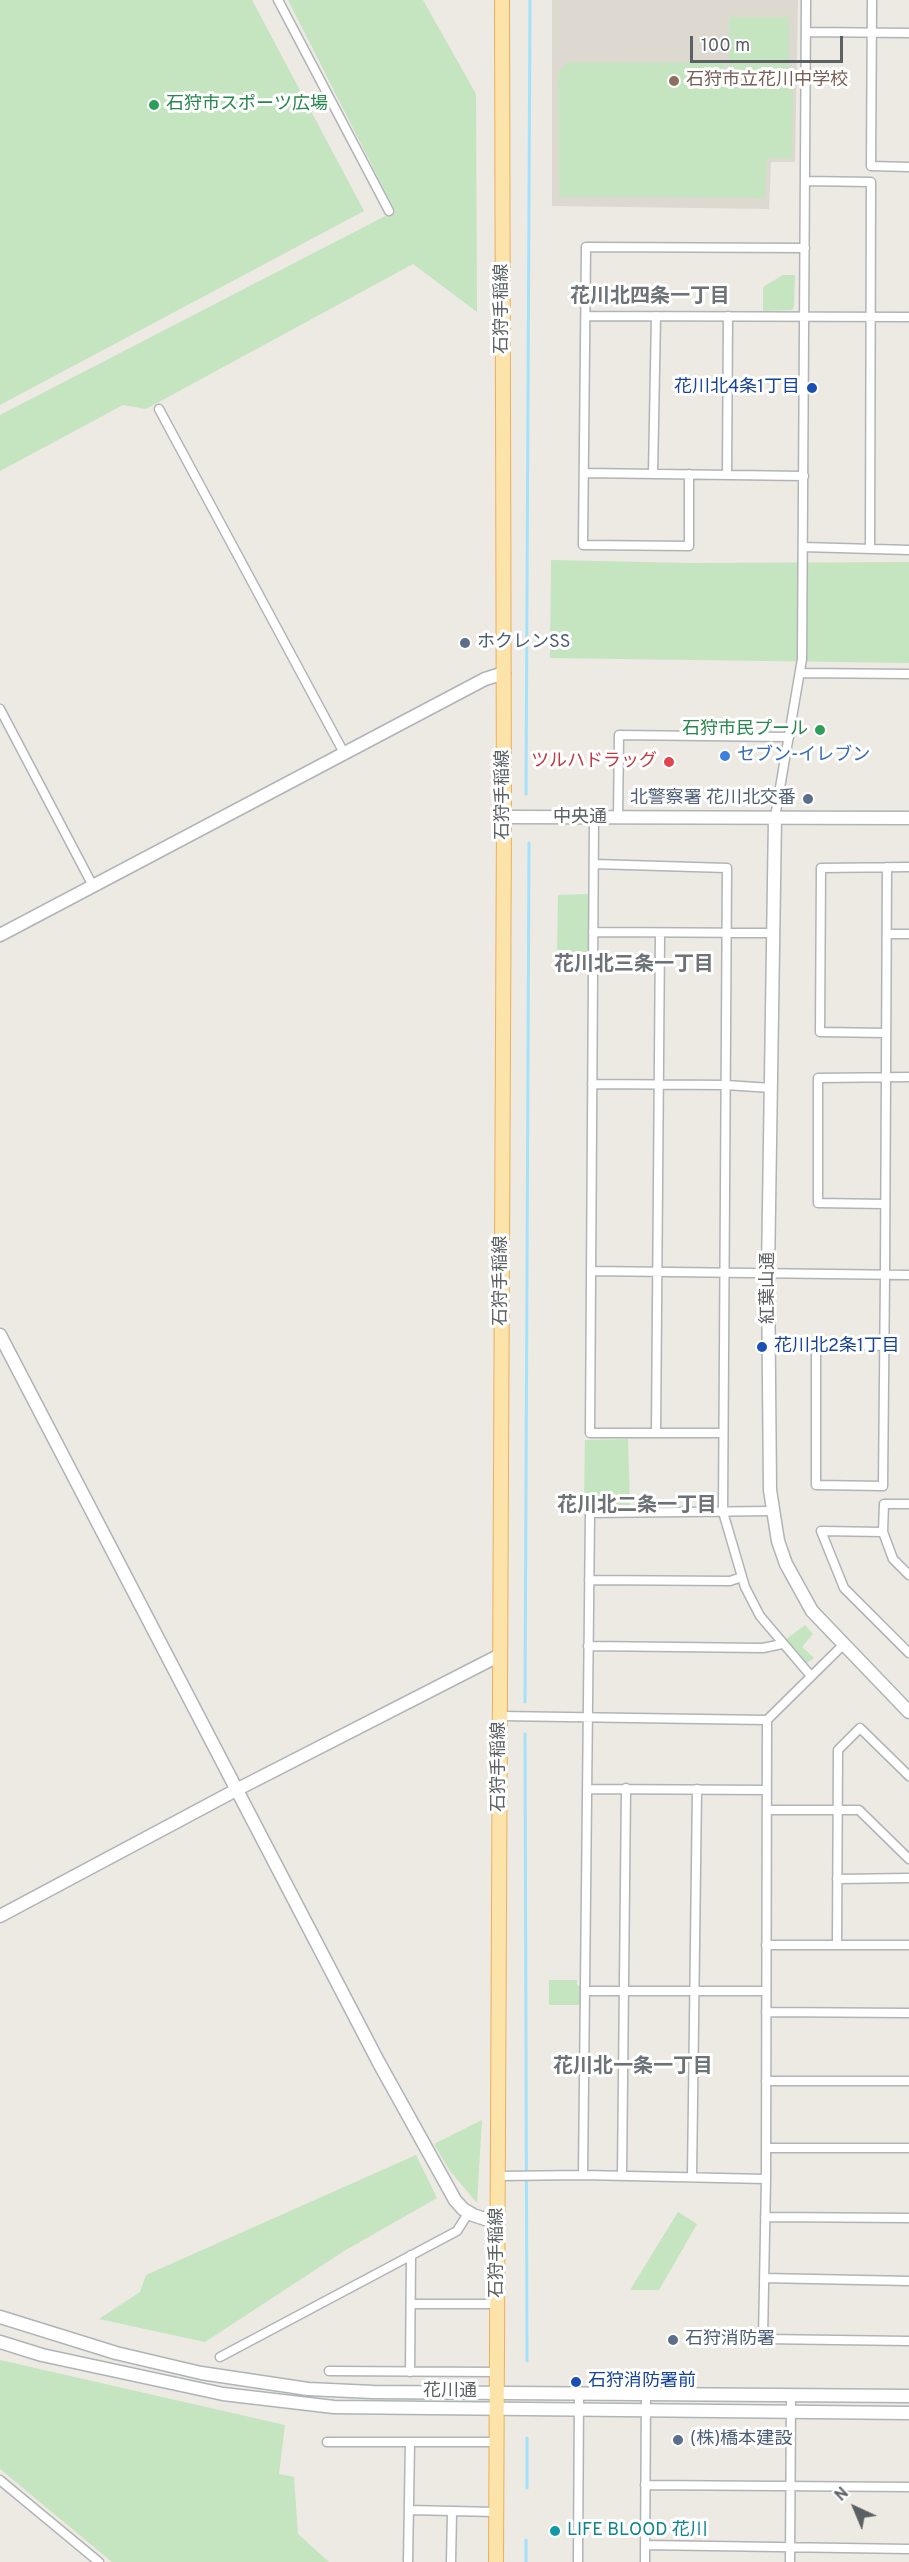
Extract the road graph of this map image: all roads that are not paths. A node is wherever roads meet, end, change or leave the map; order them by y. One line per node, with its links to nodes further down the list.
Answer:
1 (278, 0): 10 (street)
2 (502, 0): 27 (main road, 石狩手稲線)
3 (806, 0): 5 (street)
4 (872, 0): 6 (street)
5 (806, 32): 6 (street); 9 (street)
6 (872, 32): 7 (street); 8 (street)
7 (909, 33)
8 (909, 167)
9 (806, 181): 11 (street); 16 (street)
10 (388, 211)
11 (805, 248): 12 (street); 15 (street)
12 (587, 316): 13 (street); 19 (street)
13 (656, 316): 14 (street); 20 (street)
14 (728, 316): 15 (street); 22 (street)
15 (805, 316): 16 (street); 23 (street)
16 (870, 317): 17 (street); 25 (street)
17 (909, 317)
18 (159, 409): 32 (street)
19 (584, 473): 20 (street); 21 (street)
20 (654, 474): 21 (street)
21 (689, 474): 22 (street)
22 (727, 475): 23 (street)
23 (804, 476): 24 (street)
24 (803, 547): 25 (street); 28 (street)
25 (870, 548): 26 (street)
26 (909, 550)
27 (504, 673): 32 (street); 33 (main road, 石狩手稲線)
28 (800, 673): 29 (street); 31 (street)
29 (909, 674)
30 (0, 709): 41 (street)
31 (789, 737): 34 (street); 36 (street)
32 (344, 753): 41 (street)
33 (504, 817): 35 (street, 中央通); 78 (main road, 石狩手稲線)
34 (775, 817): 36 (street, 中央通); 37 (street, 中央通); 44 (street, 紅葉山通)
35 (594, 818): 36 (street, 中央通); 38 (street)
36 (618, 818)
37 (909, 818)
38 (594, 864): 42 (street); 43 (street)
39 (887, 867): 40 (street); 46 (street); 49 (street)
40 (909, 867)
41 (93, 886): 48 (street)
42 (593, 932): 45 (street); 52 (street)
43 (727, 933): 44 (street); 45 (street); 54 (street)
44 (773, 933): 55 (street, 紅葉山通)
45 (660, 934): 53 (street)
46 (887, 934): 47 (street); 49 (street)
47 (909, 934)
48 (0, 935)
49 (886, 1033): 50 (street)
50 (886, 1077): 51 (street); 56 (street); 56 (street)
51 (909, 1077)
52 (592, 1084): 53 (street); 57 (street)
53 (659, 1084): 54 (street); 58 (street)
54 (726, 1085): 55 (street); 59 (street)
55 (771, 1088): 60 (street, 紅葉山通)
56 (885, 1204): 61 (street)
57 (591, 1271): 58 (street); 65 (street)
58 (658, 1272): 59 (street); 65 (street)
59 (724, 1272): 60 (street); 66 (street)
60 (768, 1272): 61 (street); 68 (street, 紅葉山通)
61 (885, 1274): 62 (street); 64 (street)
62 (909, 1275)
63 (0, 1335): 86 (street)
64 (884, 1346): 64 (street)
65 (656, 1433): 66 (street)
66 (723, 1433): 69 (street)
67 (909, 1504): 70 (street)
68 (773, 1511): 69 (street); 75 (street, 紅葉山通)
69 (723, 1512): 72 (street); 73 (street)
70 (883, 1532): 71 (street); 77 (street)
71 (909, 1575)
72 (742, 1577): 73 (street); 74 (street)
73 (589, 1580): 76 (street)
74 (782, 1644): 76 (street); 79 (street)
75 (843, 1645): 79 (street); 80 (street, 紅葉山通)
76 (588, 1647): 82 (street)
77 (909, 1653)
78 (500, 1655): 81 (main road, 石狩手稲線); 86 (street)
79 (811, 1676): 83 (street)
80 (909, 1712)
81 (500, 1716): 82 (street); 110 (main road, 石狩手稲線)
82 (587, 1717): 83 (street); 87 (street)
83 (767, 1720): 89 (street)
84 (909, 1776): 91 (street)
85 (626, 1788): 87 (street); 88 (street); 100 (street)
86 (238, 1789): 95 (street); 114 (street)
87 (587, 1789): 99 (street)
88 (697, 1789): 89 (street); 101 (street)
89 (767, 1790): 90 (street)
90 (767, 1810): 91 (street); 96 (street)
91 (838, 1810): 92 (street); 94 (street)
92 (909, 1859)
93 (909, 1878): 94 (street)
94 (837, 1879): 97 (street)
95 (0, 1916)
96 (766, 1945): 97 (street); 102 (street)
97 (837, 1945): 98 (street)
98 (909, 1945)
99 (585, 1991): 100 (street); 109 (street)
100 (626, 1991): 101 (street); 111 (street)
101 (695, 1991): 102 (street); 112 (street)
102 (766, 1991): 103 (street)
103 (766, 2013): 104 (street); 105 (street)
104 (909, 2013)
105 (766, 2081): 106 (street); 107 (street)
106 (909, 2081)
107 (766, 2148): 108 (street); 113 (street)
108 (909, 2148)
109 (583, 2175): 110 (street); 111 (street)
110 (499, 2176): 117 (main road, 石狩手稲線)
111 (622, 2176): 112 (street)
112 (692, 2177): 113 (street)
113 (766, 2179): 115 (street)
114 (468, 2212): 117 (street); 118 (street)
115 (765, 2217): 116 (street); 119 (street)
116 (909, 2218)
117 (497, 2223): 122 (main road, 石狩手稲線)
118 (411, 2255): 121 (street); 126 (street)
119 (764, 2278): 120 (street); 124 (street)
120 (909, 2281)
121 (411, 2304): 122 (street); 128 (street)
122 (498, 2304): 129 (main road, 石狩手稲線)
123 (0, 2317): 130 (street, 花川通)
124 (909, 2341)
125 (0, 2342): 135 (street, 花川通)
126 (220, 2357)
127 (329, 2371): 128 (street)
128 (410, 2372): 129 (street)
129 (498, 2372): 130 (main road, 石狩手稲線)
130 (498, 2391): 131 (street, 花川通); 135 (main road, 石狩手稲線)
131 (579, 2392): 132 (street, 花川通); 136 (street)
132 (646, 2394): 133 (street, 花川通); 137 (street)
133 (791, 2395): 134 (street, 花川通); 138 (street)
134 (909, 2396)
135 (497, 2409): 136 (street, 花川通); 142 (main road, 石狩手稲線)
136 (578, 2410): 137 (street, 花川通); 157 (street)
137 (646, 2410): 138 (street, 花川通); 144 (street)
138 (791, 2412): 139 (street, 花川通); 145 (street)
139 (909, 2413)
140 (327, 2442): 141 (street)
141 (410, 2442): 142 (street); 147 (street)
142 (496, 2442): 149 (main road, 石狩手稲線)
143 (0, 2480): 153 (street)
144 (645, 2485): 145 (street); 150 (street)
145 (790, 2487): 146 (street); 151 (street)
146 (909, 2487)
147 (409, 2510): 148 (street); 154 (street)
148 (452, 2512): 149 (street); 155 (street)
149 (496, 2512): 156 (main road, 石狩手稲線)
150 (645, 2545): 151 (street); 158 (street)
151 (790, 2548): 152 (street); 159 (street)
152 (909, 2549)
153 (99, 2562)
154 (408, 2562)
155 (451, 2562)
156 (496, 2562)
157 (578, 2562)
158 (645, 2562)
159 (790, 2562)

